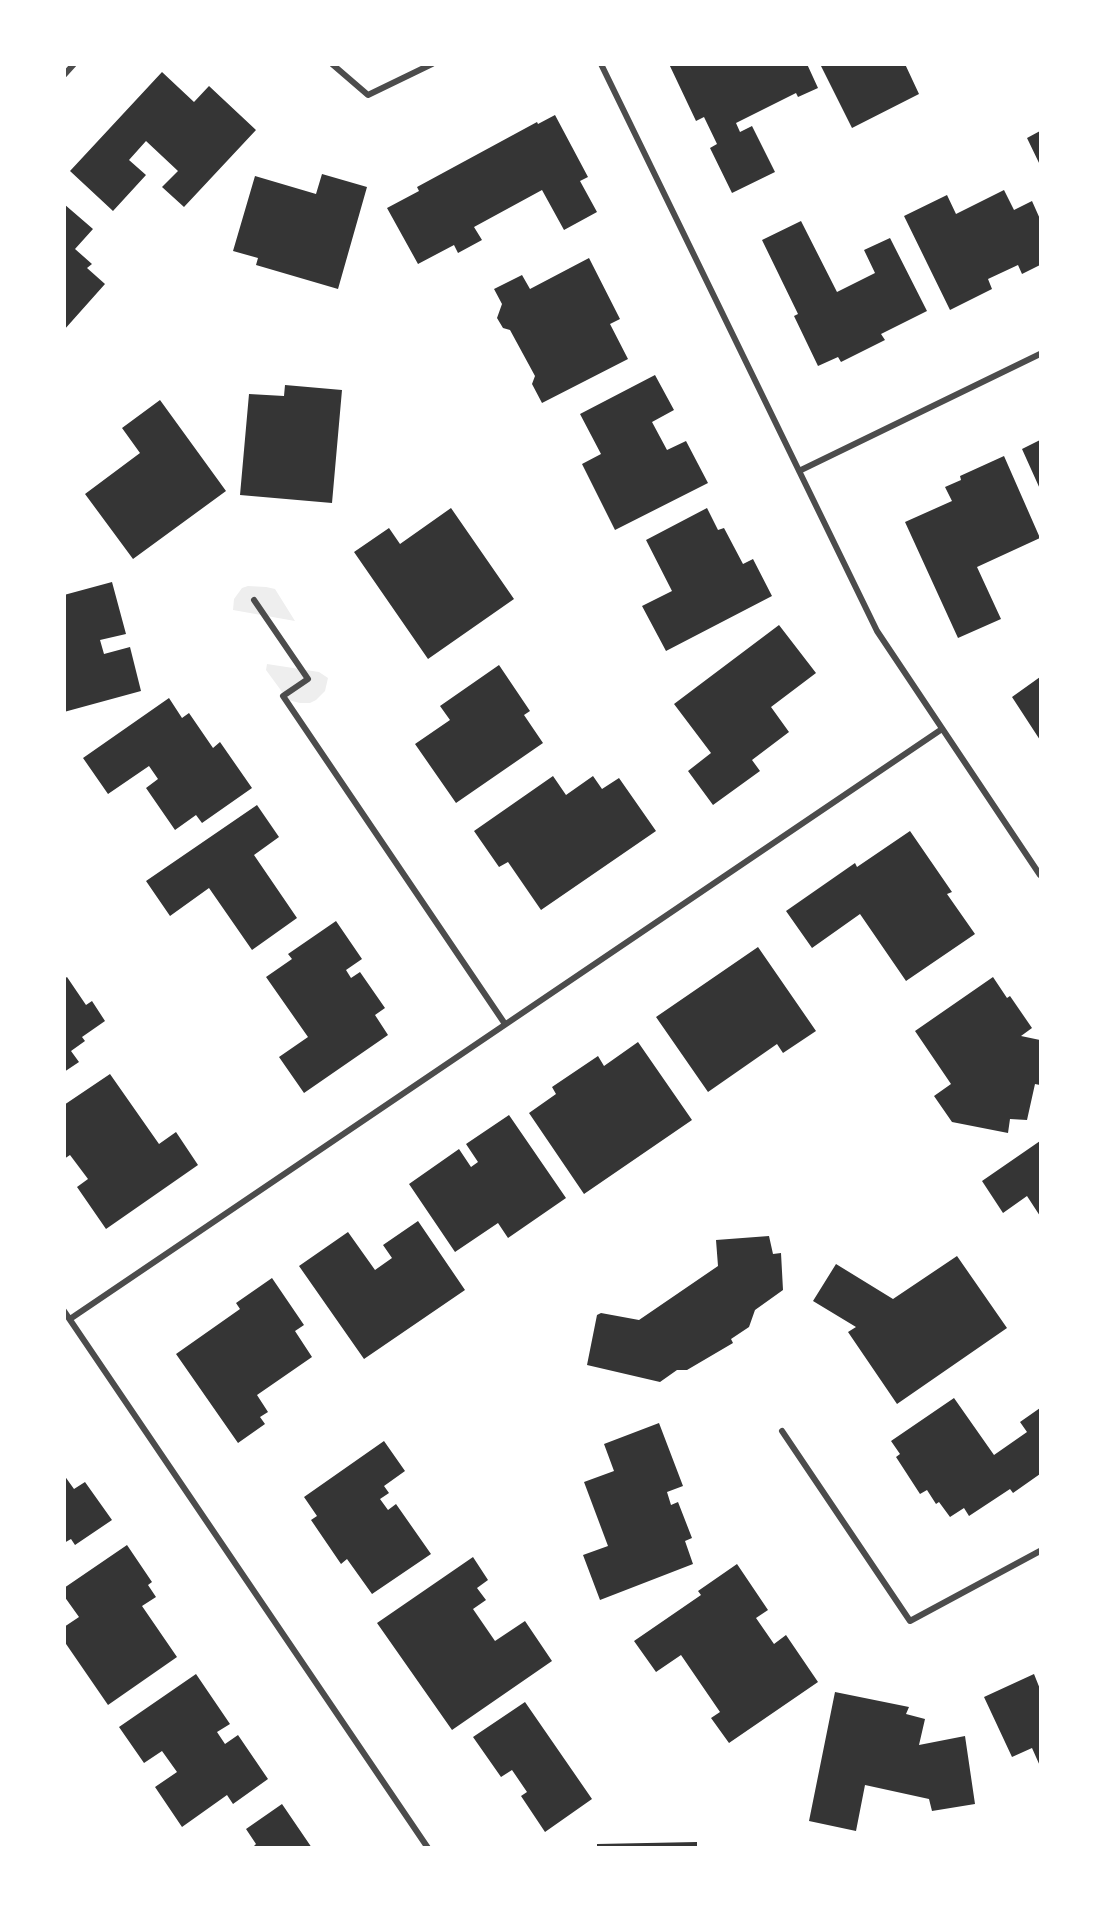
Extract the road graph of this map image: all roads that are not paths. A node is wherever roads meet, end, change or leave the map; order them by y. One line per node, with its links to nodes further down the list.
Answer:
1 (74, 64): 5 (street)
2 (332, 64): 3 (street)
3 (432, 64)
4 (601, 64): 7 (street)
5 (64, 75)
6 (1041, 354): 7 (street)
7 (799, 471): 9 (street)
8 (254, 600): 11 (street)
9 (942, 729): 10 (street); 11 (street)
10 (1041, 875)
11 (505, 1024): 13 (street)
12 (64, 1311): 13 (street)
13 (70, 1319): 16 (street)
14 (782, 1431): 15 (street)
15 (1041, 1551)
16 (428, 1848)

